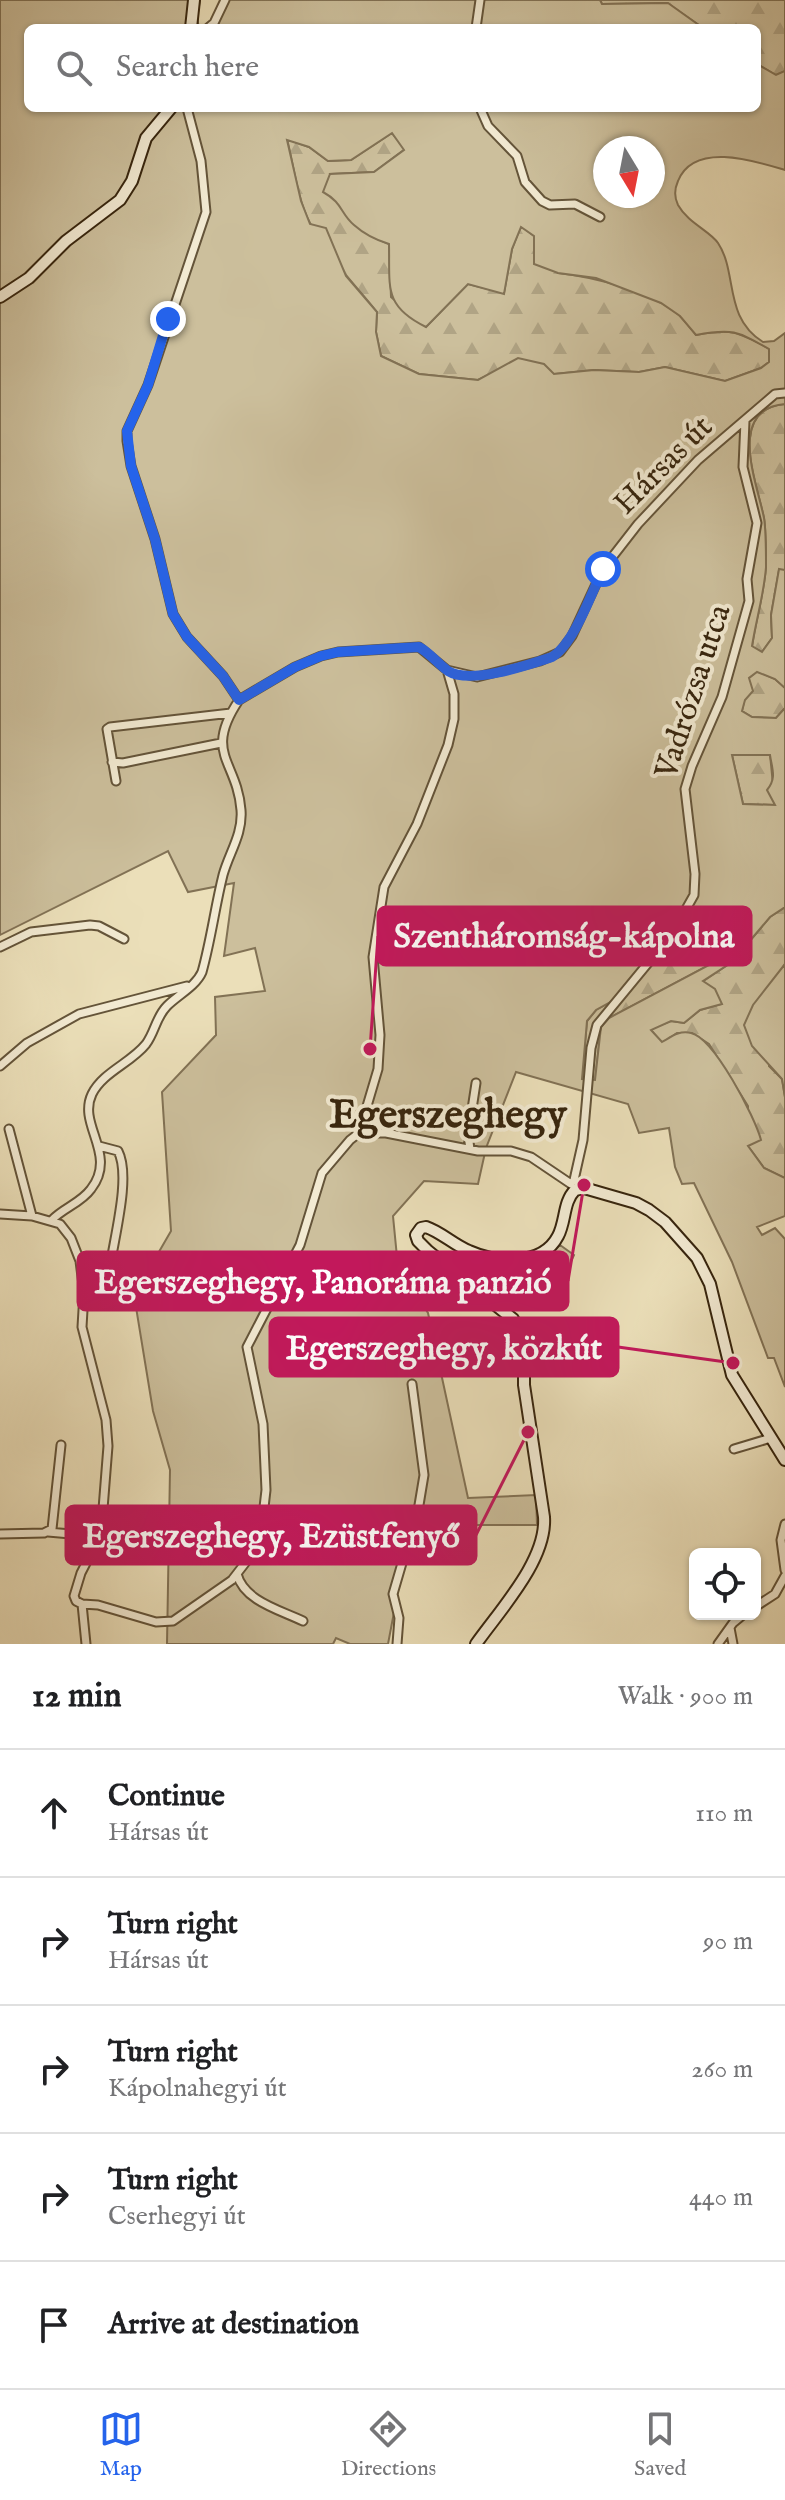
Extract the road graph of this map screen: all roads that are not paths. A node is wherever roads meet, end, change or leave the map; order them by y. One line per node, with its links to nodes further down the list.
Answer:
1 (194, 0): 4 (street)
2 (225, 0): 5 (street)
3 (480, 0): 6 (street)
4 (191, 24)
5 (213, 24)
6 (477, 24)
7 (168, 112): 11 (street)
8 (188, 112): 15 (street)
9 (482, 112): 10 (street)
10 (600, 217)
11 (0, 297)
12 (785, 393): 13 (street, Hársas út)
13 (745, 421): 14 (street, Hársas út); 29 (street, Vadrózsa utca)
14 (447, 670): 15 (street); 26 (street)
15 (239, 700): 16 (street)
16 (231, 713): 17 (street); 18 (street)
17 (221, 743): 18 (street); 22 (street)
18 (112, 762): 19 (street)
19 (116, 781)
20 (124, 939): 21 (street)
21 (0, 947)
22 (189, 986): 23 (street); 27 (street)
23 (0, 1066)
24 (476, 1083): 28 (street)
25 (9, 1129): 31 (street)
26 (359, 1133): 28 (street); 44 (street)
27 (99, 1146): 32 (street); 33 (street)
28 (470, 1149): 29 (street)
29 (573, 1187): 35 (street); 53 (street)
30 (0, 1214): 31 (street)
31 (32, 1216): 32 (street)
32 (52, 1220): 47 (street)
33 (109, 1275)
34 (412, 1384): 52 (street)
35 (771, 1438): 37 (street); 38 (street)
36 (61, 1445): 40 (street)
37 (734, 1449)
38 (785, 1460)
39 (785, 1524): 43 (street)
40 (48, 1532): 41 (street); 42 (street)
41 (0, 1534)
42 (82, 1535)
43 (785, 1570)
44 (237, 1574): 47 (street); 49 (street)
45 (785, 1576): 46 (street)
46 (761, 1603)
47 (82, 1604): 51 (street)
48 (738, 1620): 50 (street)
49 (303, 1621)
50 (730, 1628): 54 (street); 55 (street)
51 (86, 1644)
52 (397, 1644)
53 (476, 1644)
54 (718, 1644)
55 (733, 1644)

